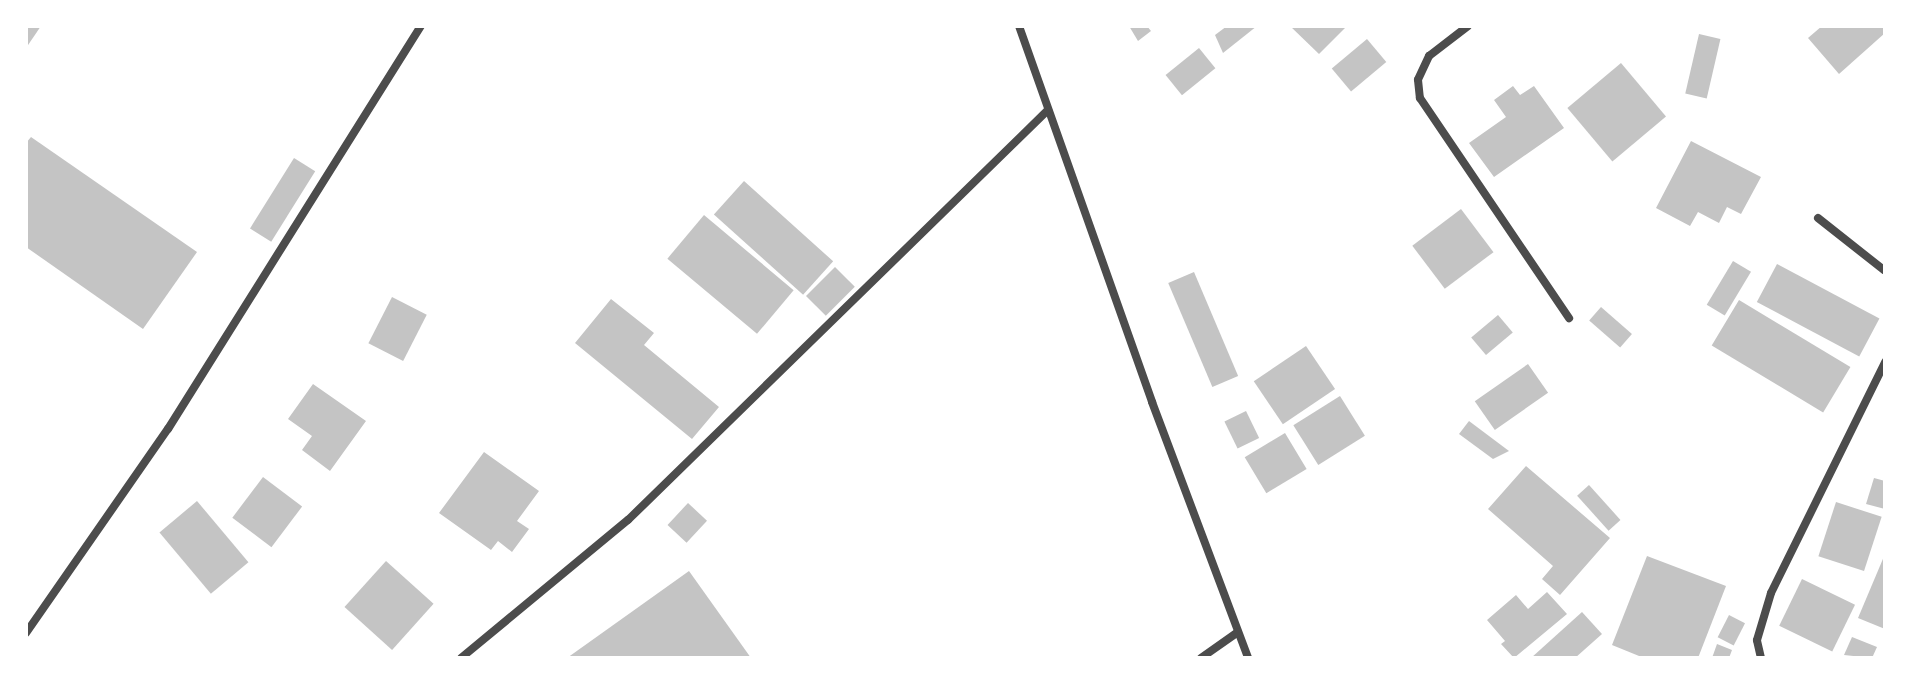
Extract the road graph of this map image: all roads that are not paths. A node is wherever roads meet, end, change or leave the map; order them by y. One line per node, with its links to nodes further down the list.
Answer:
1 (421, 26): 10 (street)
2 (1019, 26): 4 (street)
3 (1468, 26): 7 (street)
4 (1048, 110): 9 (street); 11 (street)
5 (1818, 218): 6 (street)
6 (1885, 271)
7 (1569, 318)
8 (1885, 362): 14 (street)
9 (1238, 632): 12 (street); 13 (street)
10 (26, 633)
11 (461, 658)
12 (1201, 658)
13 (1248, 658)
14 (1761, 658)

